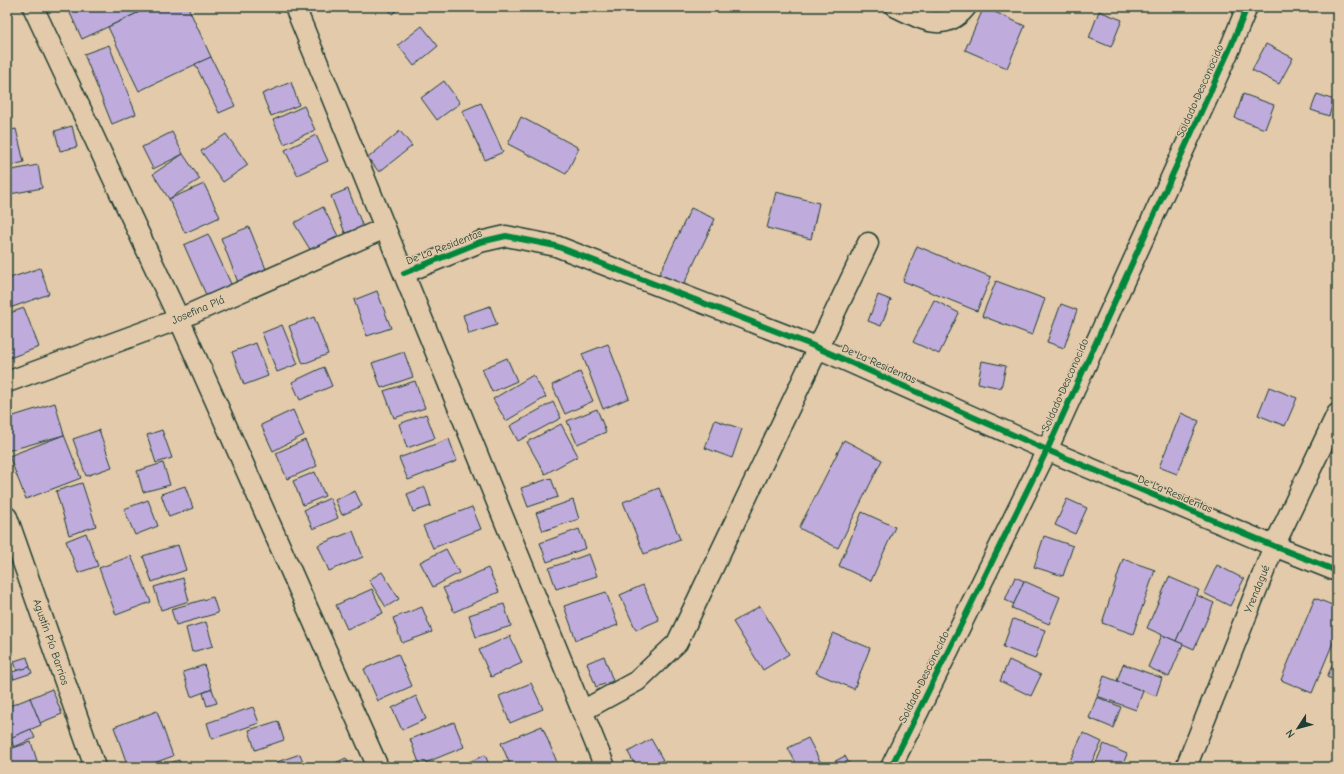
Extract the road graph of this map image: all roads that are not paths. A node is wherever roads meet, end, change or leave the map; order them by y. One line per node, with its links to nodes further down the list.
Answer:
1 (33, 7): 9 (street)
2 (295, 7): 6 (street)
3 (896, 7): 4 (street)
4 (966, 7)
5 (1247, 7): 13 (street, Soldado Desconocido)
6 (385, 228): 8 (street); 9 (street, Josefina Plá)
7 (868, 243): 10 (street)
8 (404, 273): 10 (street, De La Residentas); 17 (street)
9 (179, 319): 11 (street, Josefina Plá); 19 (street)
10 (818, 348): 13 (street, De La Residentas); 17 (street)
11 (7, 382)
12 (1337, 414): 15 (street, Yrendagué)
13 (1047, 450): 15 (street, De La Residentas); 21 (street, Soldado Desconocido)
14 (7, 517): 18 (street, Agustín Pío Barrios)
15 (1274, 546): 16 (street, De La Residentas); 22 (street, Yrendagué)
16 (1337, 571)
17 (582, 710): 20 (street)
18 (95, 767)
19 (378, 767)
20 (604, 767)
21 (891, 767)
22 (1186, 767)

